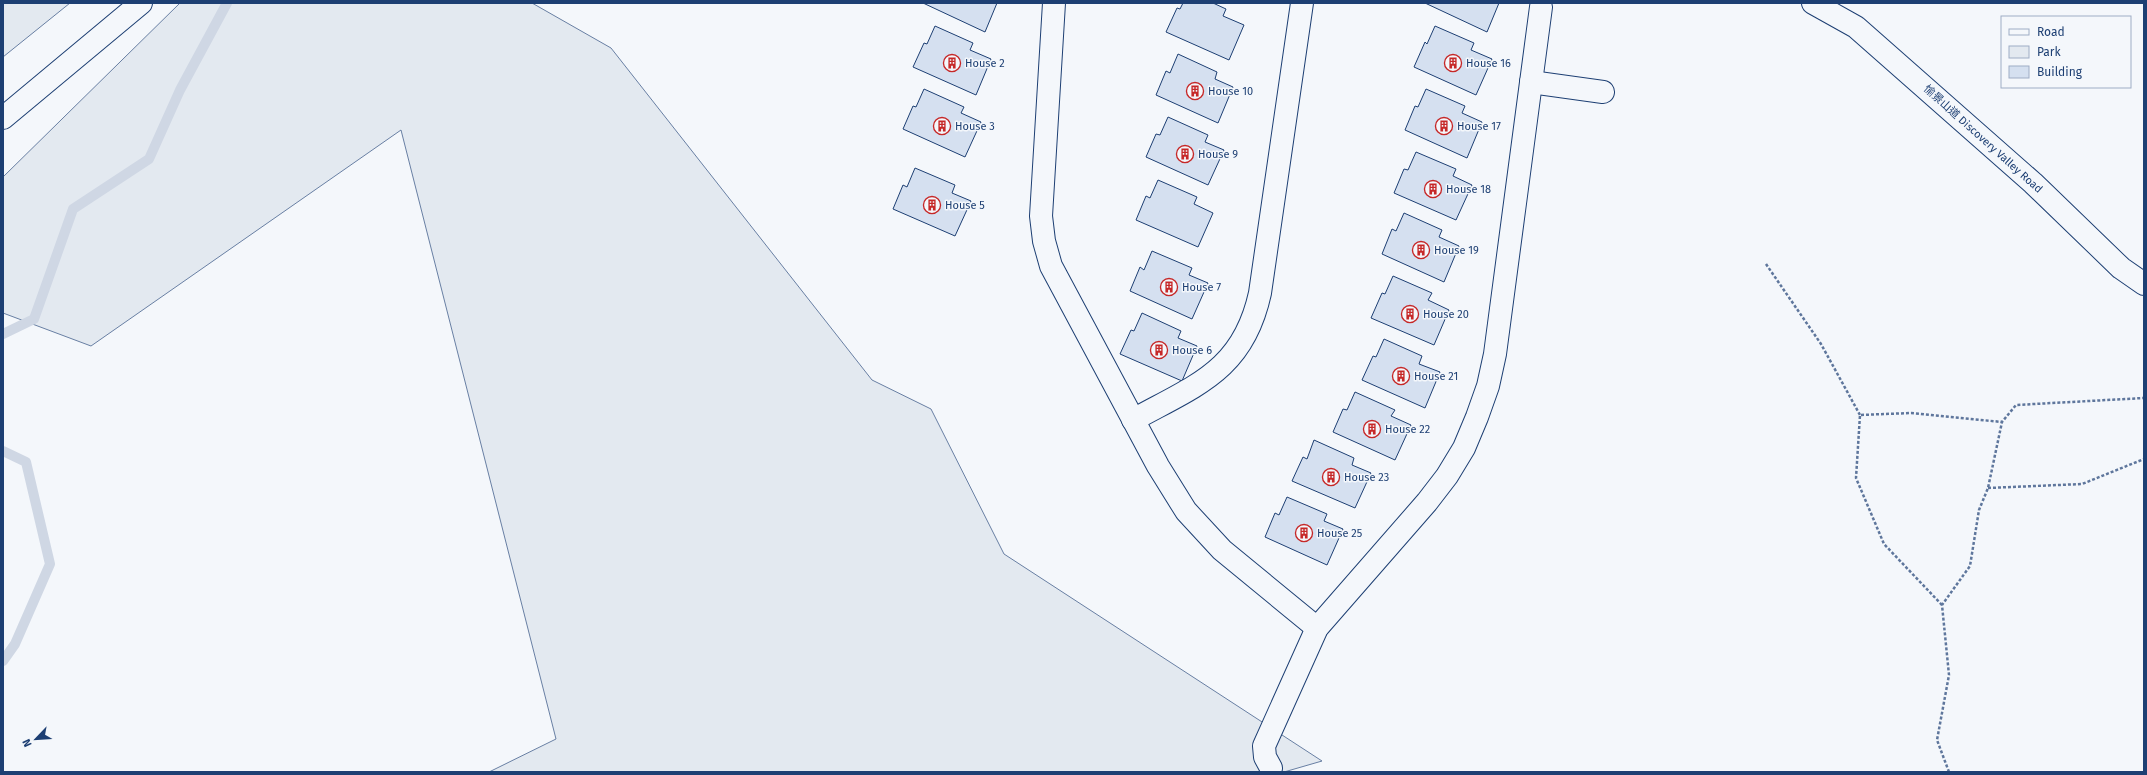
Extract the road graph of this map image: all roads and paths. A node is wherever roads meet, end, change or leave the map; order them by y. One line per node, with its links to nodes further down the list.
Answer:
1 (141, 3): 8 (street)
2 (1054, 3): 13 (street)
3 (1302, 3): 13 (street)
4 (1813, 3): 10 (street, 愉景山道 Discovery Valley Road)
5 (1541, 7): 6 (street)
6 (1531, 82): 7 (street); 18 (street)
7 (1603, 92)
8 (3, 118)
9 (1766, 264): 12 (path)
10 (2144, 284)
11 (2144, 398): 14 (path)
12 (1860, 415): 14 (path); 17 (path)
13 (1133, 420): 18 (street)
14 (2002, 422): 16 (path)
15 (2144, 459): 16 (path)
16 (1988, 488): 17 (path)
17 (1942, 605): 20 (path)
18 (1317, 628): 19 (street)
19 (1271, 768)
20 (1949, 772)

